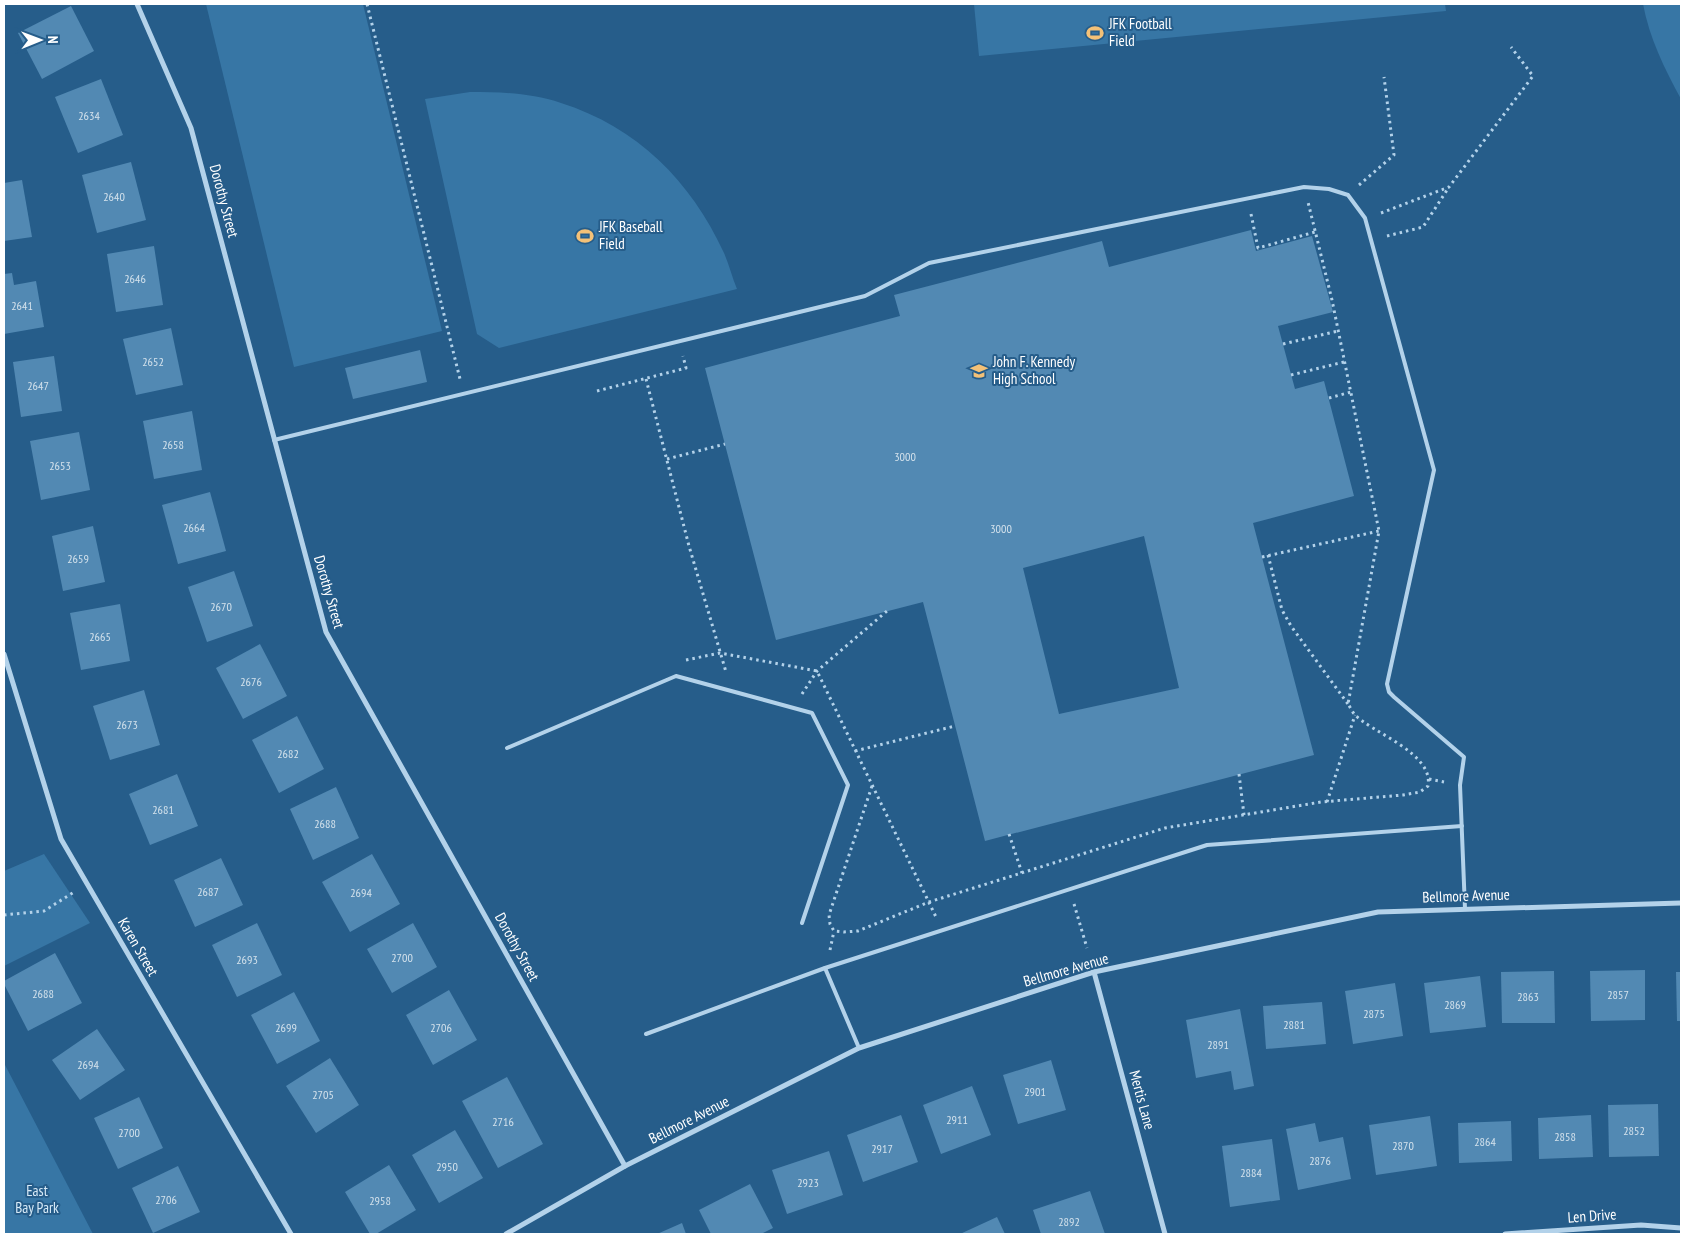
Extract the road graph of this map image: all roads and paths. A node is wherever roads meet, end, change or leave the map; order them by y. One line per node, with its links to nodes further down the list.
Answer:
1 (137, 4): 22 (street, Dorothy Street)
2 (367, 4): 20 (path)
3 (1511, 46): 6 (path)
4 (1384, 77): 7 (path)
5 (1304, 187): 7 (lane); 8 (lane); 10 (path)
6 (1449, 187): 9 (path); 11 (path)
7 (1348, 195): 9 (lane)
8 (1247, 199): 10 (path); 13 (lane)
9 (1365, 218): 11 (lane)
10 (1315, 232): 12 (path)
11 (1371, 240): 41 (lane)
12 (1338, 332): 14 (path); 15 (path)
13 (679, 341): 17 (path); 20 (lane)
14 (1283, 344)
15 (1344, 362): 16 (path); 19 (path)
16 (1291, 375)
17 (646, 379): 18 (path); 24 (path)
18 (597, 391)
19 (1351, 392): 21 (path); 25 (path)
20 (463, 394): 22 (lane)
21 (1329, 398)
22 (274, 440): 55 (street, Dorothy Street)
23 (724, 444): 24 (path)
24 (667, 459): 30 (path)
25 (1379, 531): 26 (path); 32 (path)
26 (1268, 555): 27 (path); 32 (path)
27 (1262, 557)
28 (887, 611): 31 (path)
29 (4, 654): 44 (street, Karen Street)
30 (731, 691): 35 (lane); 49 (lane)
31 (801, 695)
32 (1348, 704): 33 (path)
33 (1355, 714): 39 (path); 39 (path)
34 (955, 726): 36 (path)
35 (507, 748)
36 (855, 751)
37 (1239, 774): 40 (path)
38 (872, 786): 43 (path)
39 (1328, 802): 40 (path)
40 (1244, 815): 43 (path)
41 (1462, 826): 47 (lane); 51 (lane)
42 (1009, 834): 43 (path)
43 (1022, 873)
44 (87, 884): 48 (path); 57 (street, Karen Street)
45 (1073, 901): 50 (path)
46 (1681, 903): 47 (street, Bellmore Avenue)
47 (1465, 909): 52 (street, Bellmore Avenue)
48 (4, 915)
49 (802, 923)
50 (1087, 948)
51 (825, 968): 53 (lane); 54 (lane)
52 (1094, 972): 54 (street, Bellmore Avenue); 59 (street, Mertis Lane)
53 (646, 1034)
54 (859, 1048): 55 (street, Bellmore Avenue)
55 (625, 1166): 58 (street, Bellmore Avenue)
56 (1681, 1228): 60 (street, Len Drive)
57 (291, 1234)
58 (506, 1234)
59 (1165, 1234)
60 (1505, 1234)

